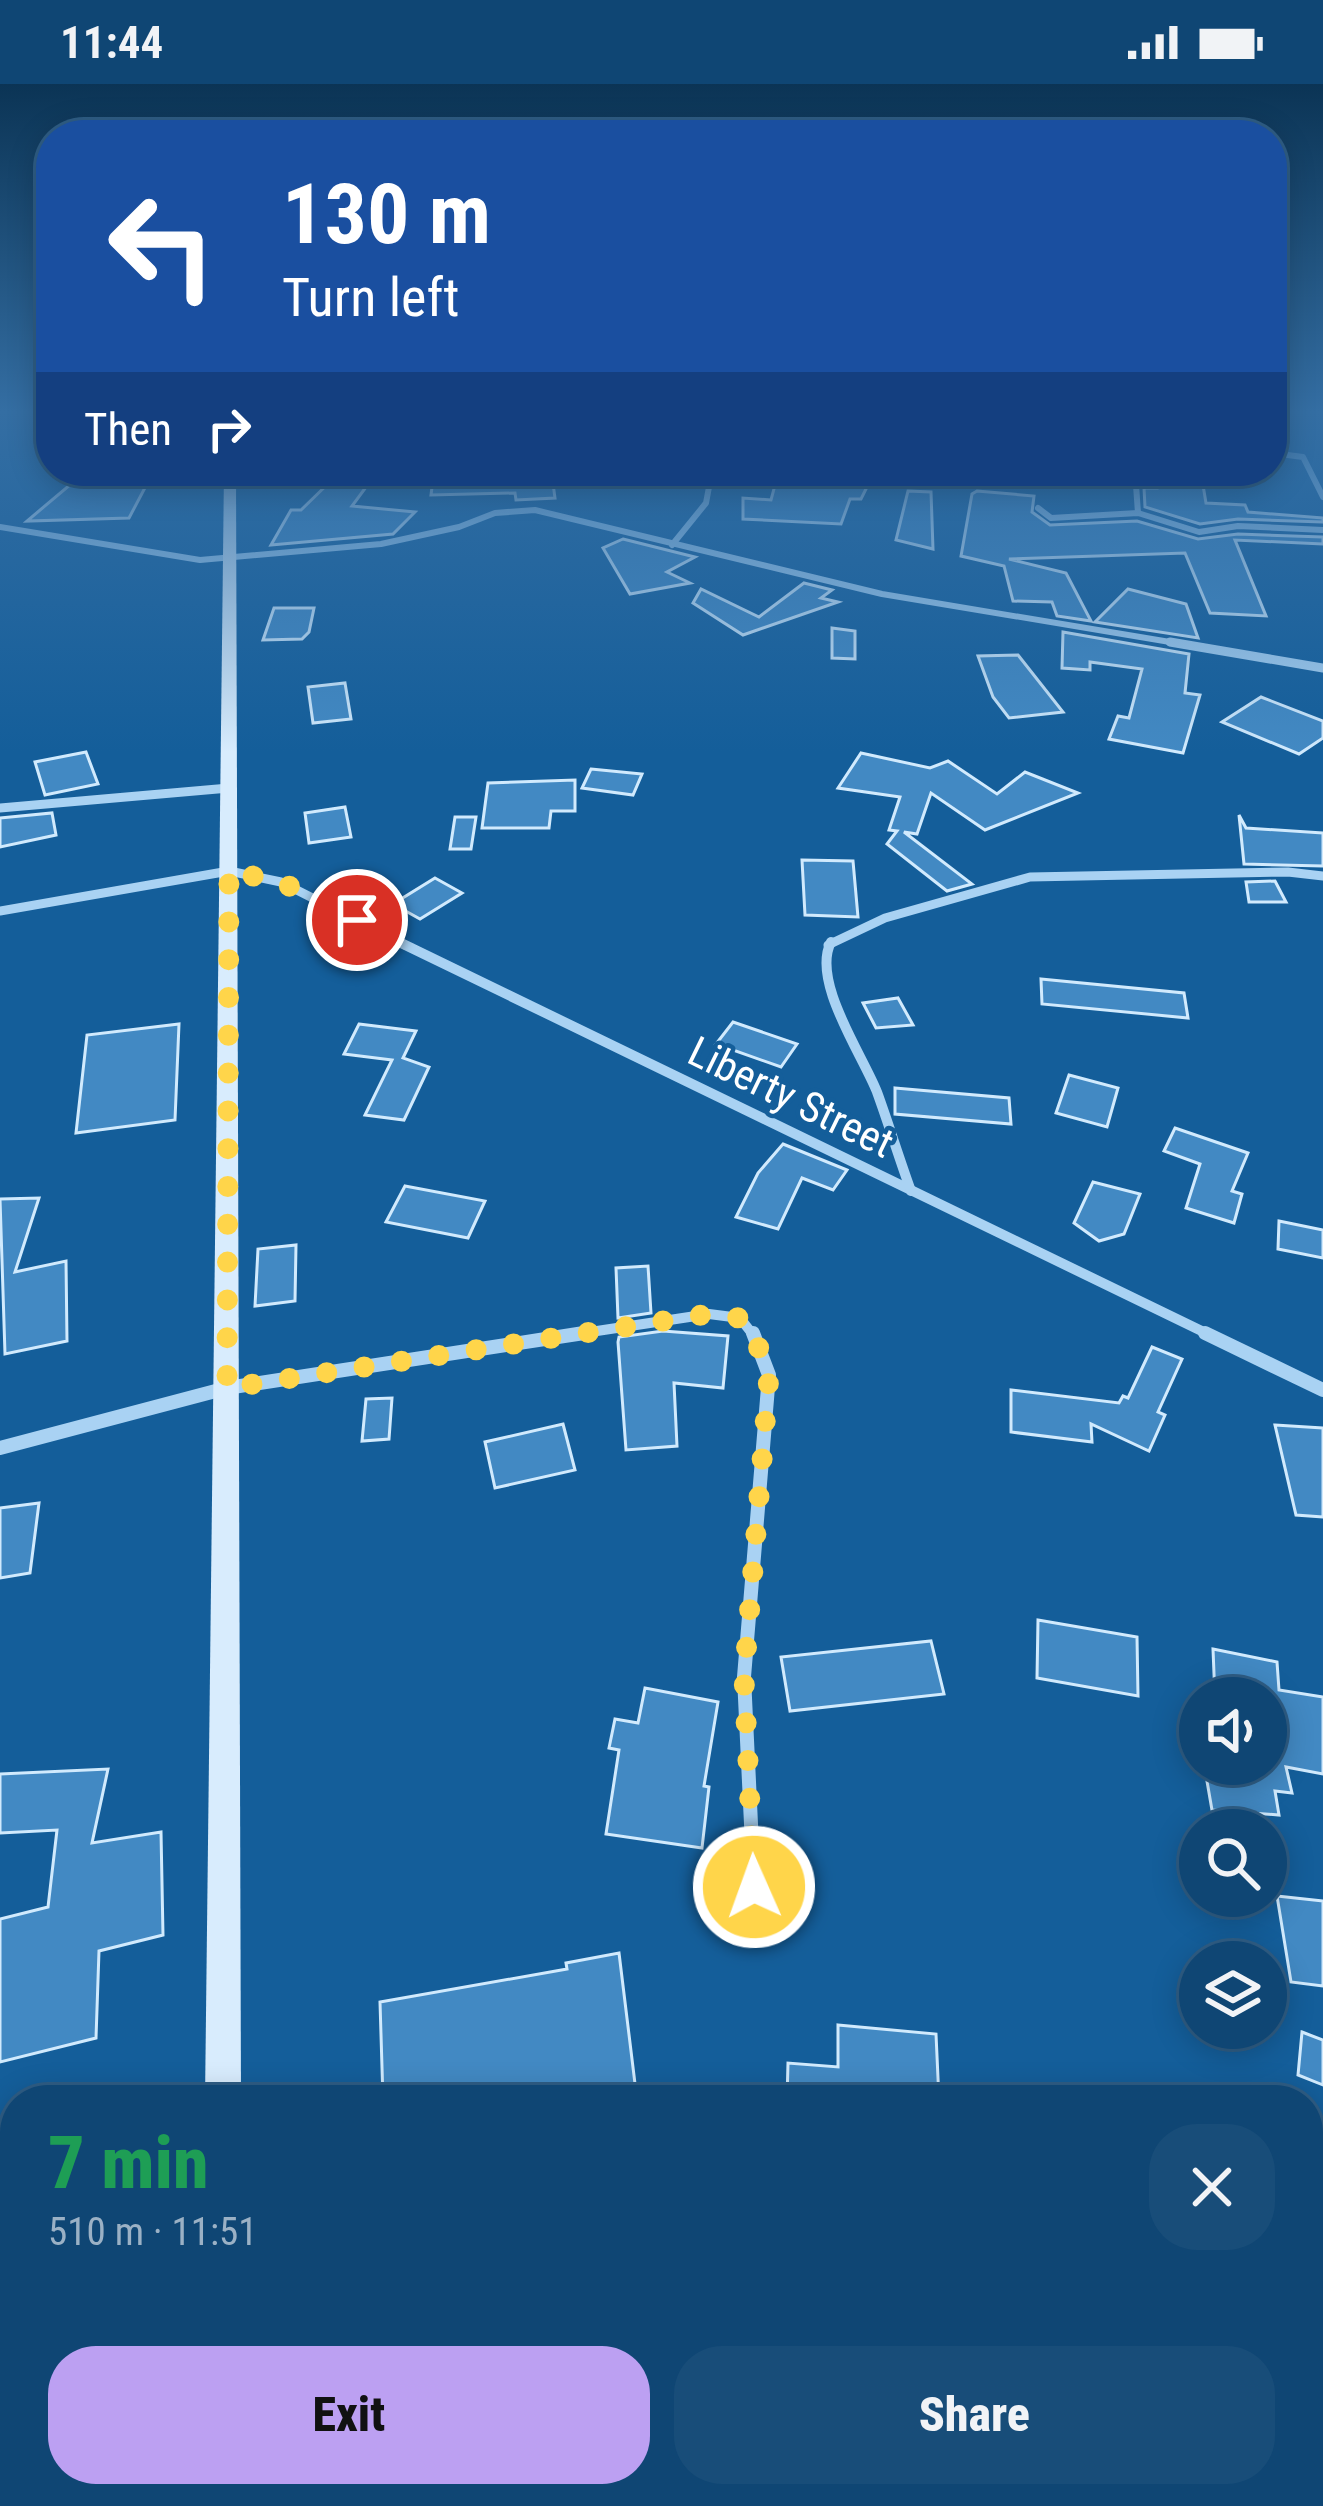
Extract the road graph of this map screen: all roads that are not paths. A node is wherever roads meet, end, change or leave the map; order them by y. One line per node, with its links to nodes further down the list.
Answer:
1 (230, 526): 11 (main road)
2 (462, 526): 11 (street)
3 (598, 526): 10 (street)
4 (687, 526): 10 (street)
5 (1180, 526): 6 (street)
6 (1238, 526)
7 (1239, 526): 9 (street)
8 (0, 527): 11 (street)
9 (1323, 530)
10 (672, 545): 12 (street)
11 (230, 558): 13 (main road)
12 (1323, 668)
13 (229, 788): 14 (street); 15 (main road)
14 (0, 808)
15 (229, 871): 17 (street); 18 (street, Liberty Street); 19 (main road)
16 (1323, 876): 18 (street)
17 (0, 911)
18 (910, 1191): 20 (street, Liberty Street)
19 (227, 1388): 21 (street); 22 (street); 23 (main road)
20 (1323, 1390)
21 (0, 1448)
22 (754, 1887)
23 (223, 2085)

